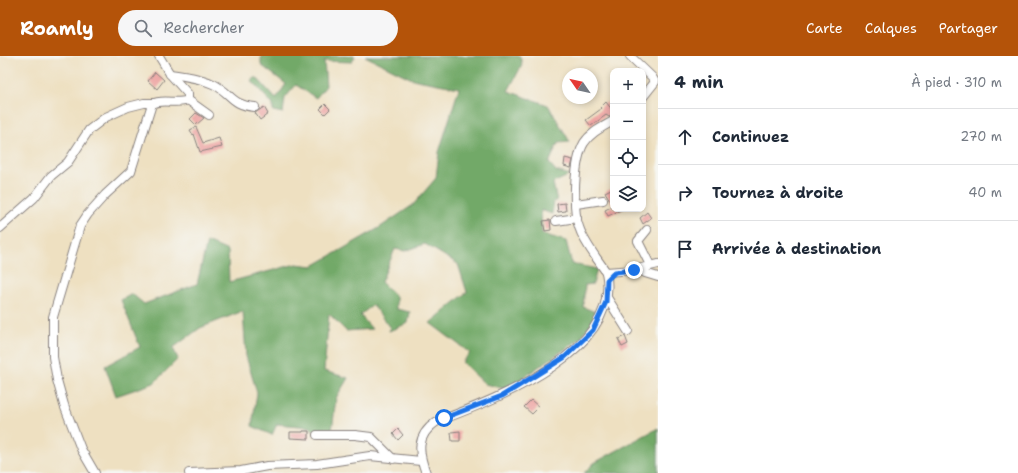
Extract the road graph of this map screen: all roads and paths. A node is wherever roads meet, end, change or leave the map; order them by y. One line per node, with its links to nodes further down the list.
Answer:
1 (159, 56): 3 (street)
2 (630, 56): 4 (street)
3 (170, 74): 6 (street); 8 (street)
4 (656, 84): 5 (street)
5 (646, 94)
6 (188, 100): 7 (street); 9 (street)
7 (154, 103): 15 (street); 25 (street)
8 (255, 107)
9 (209, 115)
10 (610, 123): 12 (street)
11 (603, 200): 12 (street)
12 (576, 204): 13 (street)
13 (577, 218): 14 (street); 18 (street)
14 (556, 221)
15 (0, 228)
16 (647, 230): 17 (street)
17 (650, 266): 18 (street); 19 (street)
18 (606, 276): 20 (street)
19 (658, 277)
20 (606, 296): 21 (street); 24 (street)
21 (628, 331)
22 (317, 435): 23 (street)
23 (393, 459): 24 (street); 26 (street)
24 (421, 461): 27 (street)
25 (95, 473)
26 (189, 473)
27 (426, 473)

